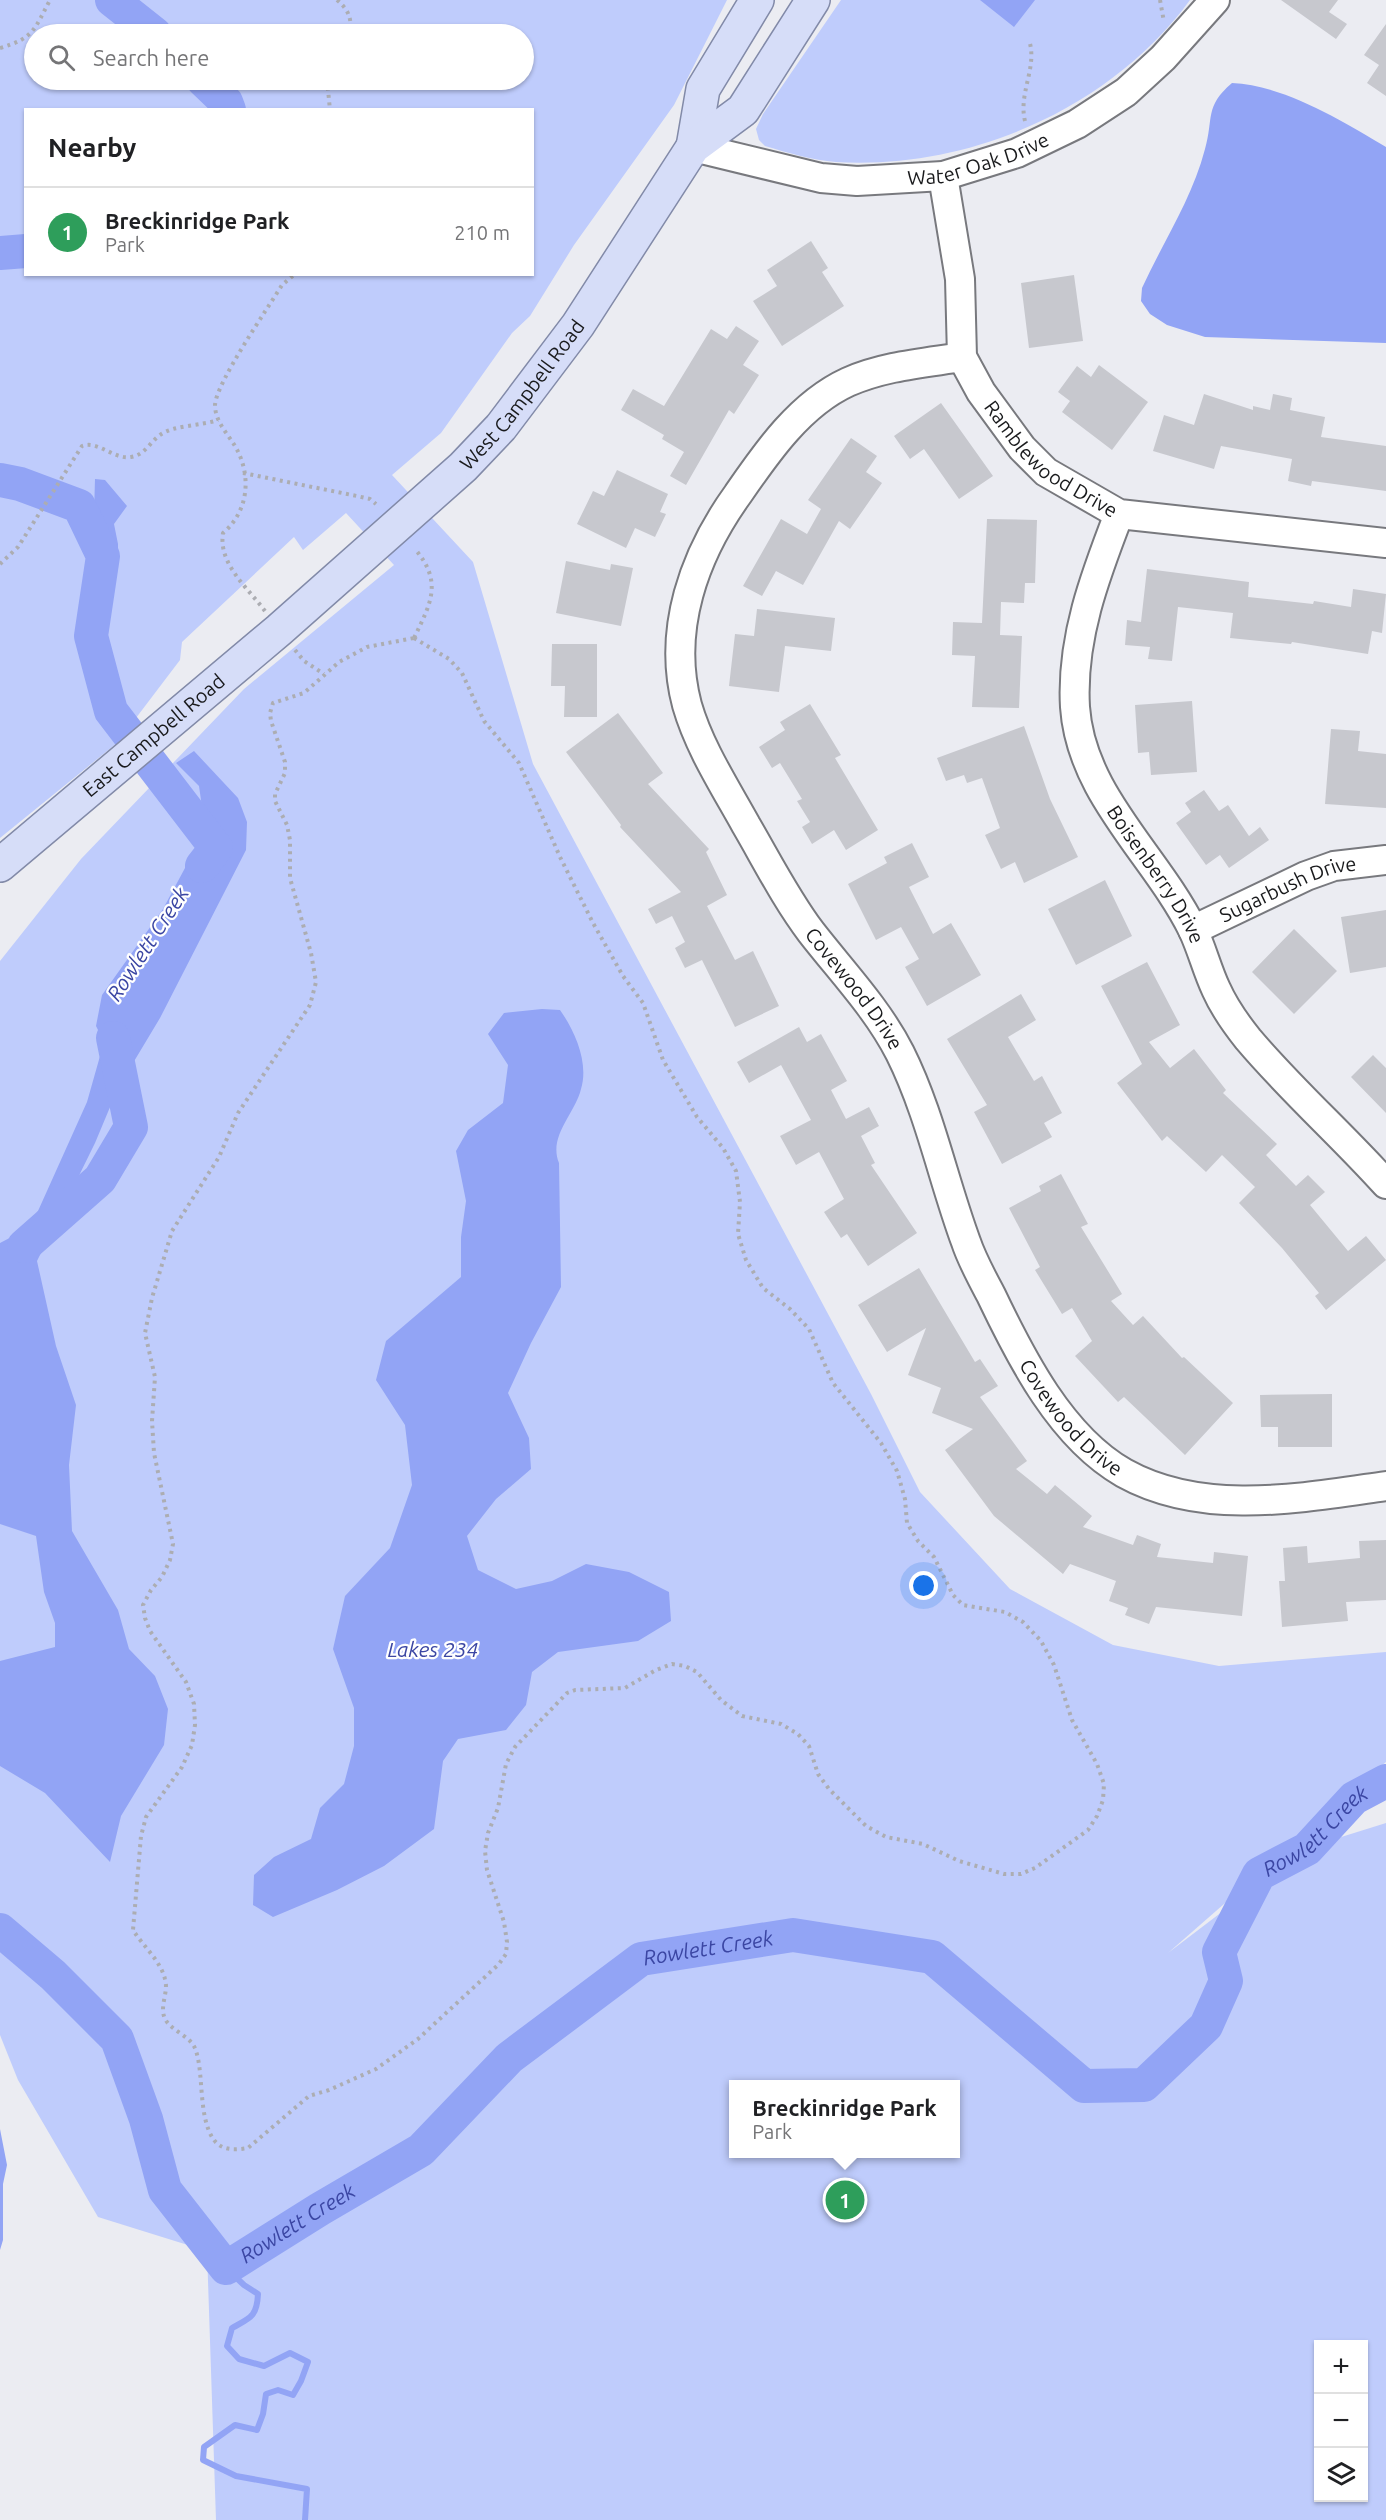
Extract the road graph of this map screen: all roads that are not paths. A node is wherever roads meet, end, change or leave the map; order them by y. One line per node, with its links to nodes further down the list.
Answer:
1 (757, 0): 4 (main road, West Campbell Road)
2 (813, 0): 4 (main road, West Campbell Road)
3 (1208, 3): 5 (street, Water Oak Drive)
4 (693, 147): 5 (street, Water Oak Drive); 9 (main road, West Campbell Road)
5 (943, 176): 6 (street, Ramblewood Drive)
6 (962, 357): 7 (street, Ramblewood Drive); 14 (street, Covewood Drive)
7 (1119, 514): 8 (street, Ramblewood Drive); 12 (street, Boisenberry Drive)
8 (1386, 543)
9 (306, 606): 11 (main road, East Campbell Road)
10 (1386, 860): 12 (street, Sugarbush Drive)
11 (0, 866)
12 (1193, 930): 13 (street, Boisenberry Drive)
13 (1386, 1184)
14 (1386, 1486)

